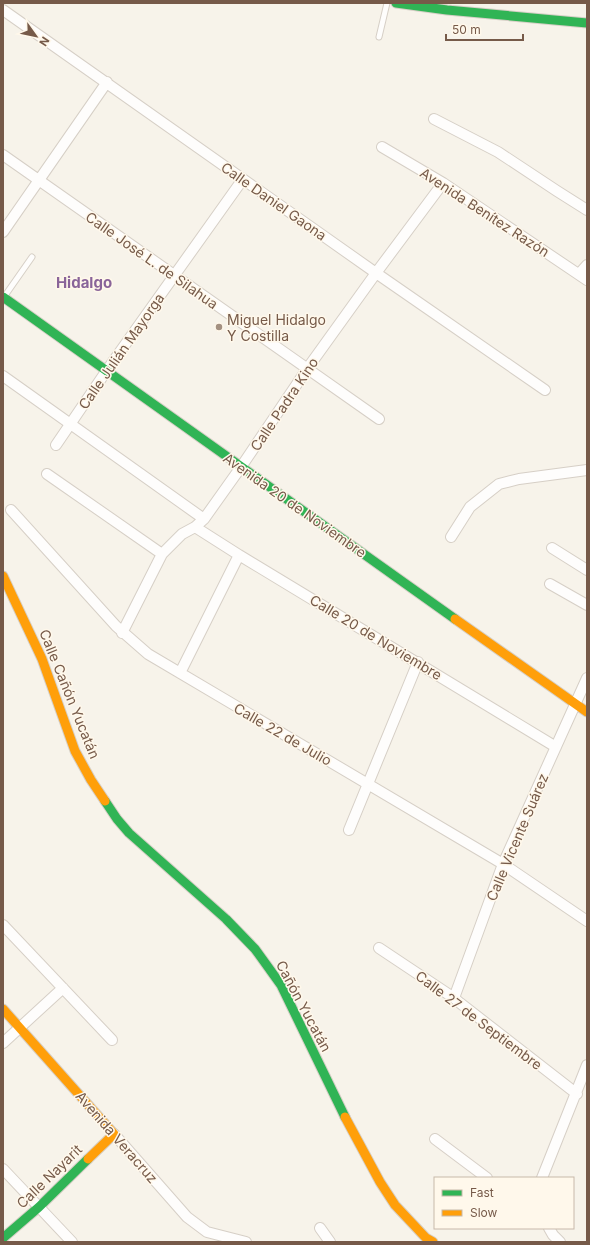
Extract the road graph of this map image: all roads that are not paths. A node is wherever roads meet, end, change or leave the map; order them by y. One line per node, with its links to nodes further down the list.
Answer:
1 (387, 3): 5 (lane)
2 (396, 3): 4 (street)
3 (3, 10): 6 (street, Calle Daniel Gaona)
4 (587, 23)
5 (379, 37)
6 (107, 82): 10 (street, Calle Daniel Gaona); 11 (street)
7 (434, 120): 13 (street)
8 (382, 147): 12 (street, Avenida Benítez Razón)
9 (3, 155): 11 (street, Calle José L. de Silahua)
10 (243, 179): 17 (street, Calle Daniel Gaona); 18 (street, Calle Julián Mayorga)
11 (39, 180): 14 (street); 18 (street, Calle José L. de Silahua)
12 (443, 183): 17 (street, Calle Padra Kino); 19 (street, Avenida Benítez Razón)
13 (587, 210)
14 (3, 232)
15 (32, 257): 20 (lane)
16 (587, 265): 19 (street)
17 (376, 273): 21 (street, Calle Padra Kino); 24 (street, Calle Daniel Gaona)
18 (174, 276): 21 (street, Calle José L. de Silahua); 22 (street, Calle Julián Mayorga)
19 (583, 277)
20 (3, 297): 22 (street, Avenida 20 de Noviembre)
21 (307, 369): 25 (street, Calle José L. de Silahua); 28 (street, Calle Padra Kino)
22 (107, 370): 26 (street, Calle Julián Mayorga); 28 (street, Avenida 20 de Noviembre)
23 (3, 376): 26 (street)
24 (545, 390)
25 (379, 419)
26 (70, 423): 27 (street, Calle Julián Mayorga); 32 (street)
27 (56, 446)
28 (241, 467): 32 (street, Calle Padra Kino); 46 (street, Avenida 20 de Noviembre)
29 (587, 470): 34 (street)
30 (47, 474): 36 (street)
31 (10, 510): 42 (street, Calle 22 de Julio)
32 (204, 519): 33 (street, Calle Padra Kino)
33 (195, 527): 36 (street, Calle Padra Kino); 37 (street, Calle 20 de Noviembre)
34 (451, 537)
35 (552, 548): 38 (street)
36 (162, 554): 42 (street, Calle Padra Kino)
37 (239, 555): 43 (street, Calle 20 de Noviembre); 44 (street)
38 (587, 570)
39 (3, 576): 50 (street, Calle Cañón Yucatán)
40 (550, 584): 41 (street)
41 (587, 605)
42 (122, 633): 44 (street, Calle 22 de Julio)
43 (418, 662): 48 (street, Calle 20 de Noviembre); 49 (street)
44 (180, 673): 49 (street, Calle 22 de Julio)
45 (587, 678): 46 (street, Calle Vicente Suárez)
46 (575, 704): 47 (street, Avenida 20 de Noviembre); 48 (street, Calle Vicente Suárez)
47 (587, 712)
48 (556, 746): 52 (street, Calle Vicente Suárez)
49 (368, 784): 51 (street); 52 (street, Calle 22 de Julio)
50 (117, 819): 73 (street, Cañón Yucatán)
51 (349, 830)
52 (503, 864): 53 (street, Calle 22 de Julio); 57 (street, Calle Vicente Suárez)
53 (587, 921)
54 (3, 925): 56 (street)
55 (379, 948): 57 (street, Calle 27 de Septiembre)
56 (63, 988): 59 (street); 60 (street)
57 (454, 998): 63 (street, Calle 27 de Septiembre)
58 (3, 1009): 59 (street, Avenida Veracruz)
59 (20, 1027): 61 (street); 64 (street, Avenida Veracruz)
60 (112, 1040)
61 (3, 1043)
62 (587, 1065): 63 (street)
63 (577, 1094): 68 (street)
64 (114, 1134): 69 (street, Calle Nayarit); 75 (street, Avenida Veracruz)
65 (435, 1139): 67 (street)
66 (3, 1169): 69 (street)
67 (486, 1177)
68 (542, 1177)
69 (39, 1207): 72 (street, Calle Nayarit); 74 (street)
70 (320, 1228): 76 (street)
71 (550, 1229): 77 (street)
72 (3, 1238)
73 (429, 1241)
74 (72, 1242)
75 (246, 1242)
76 (330, 1242)
77 (560, 1242)

